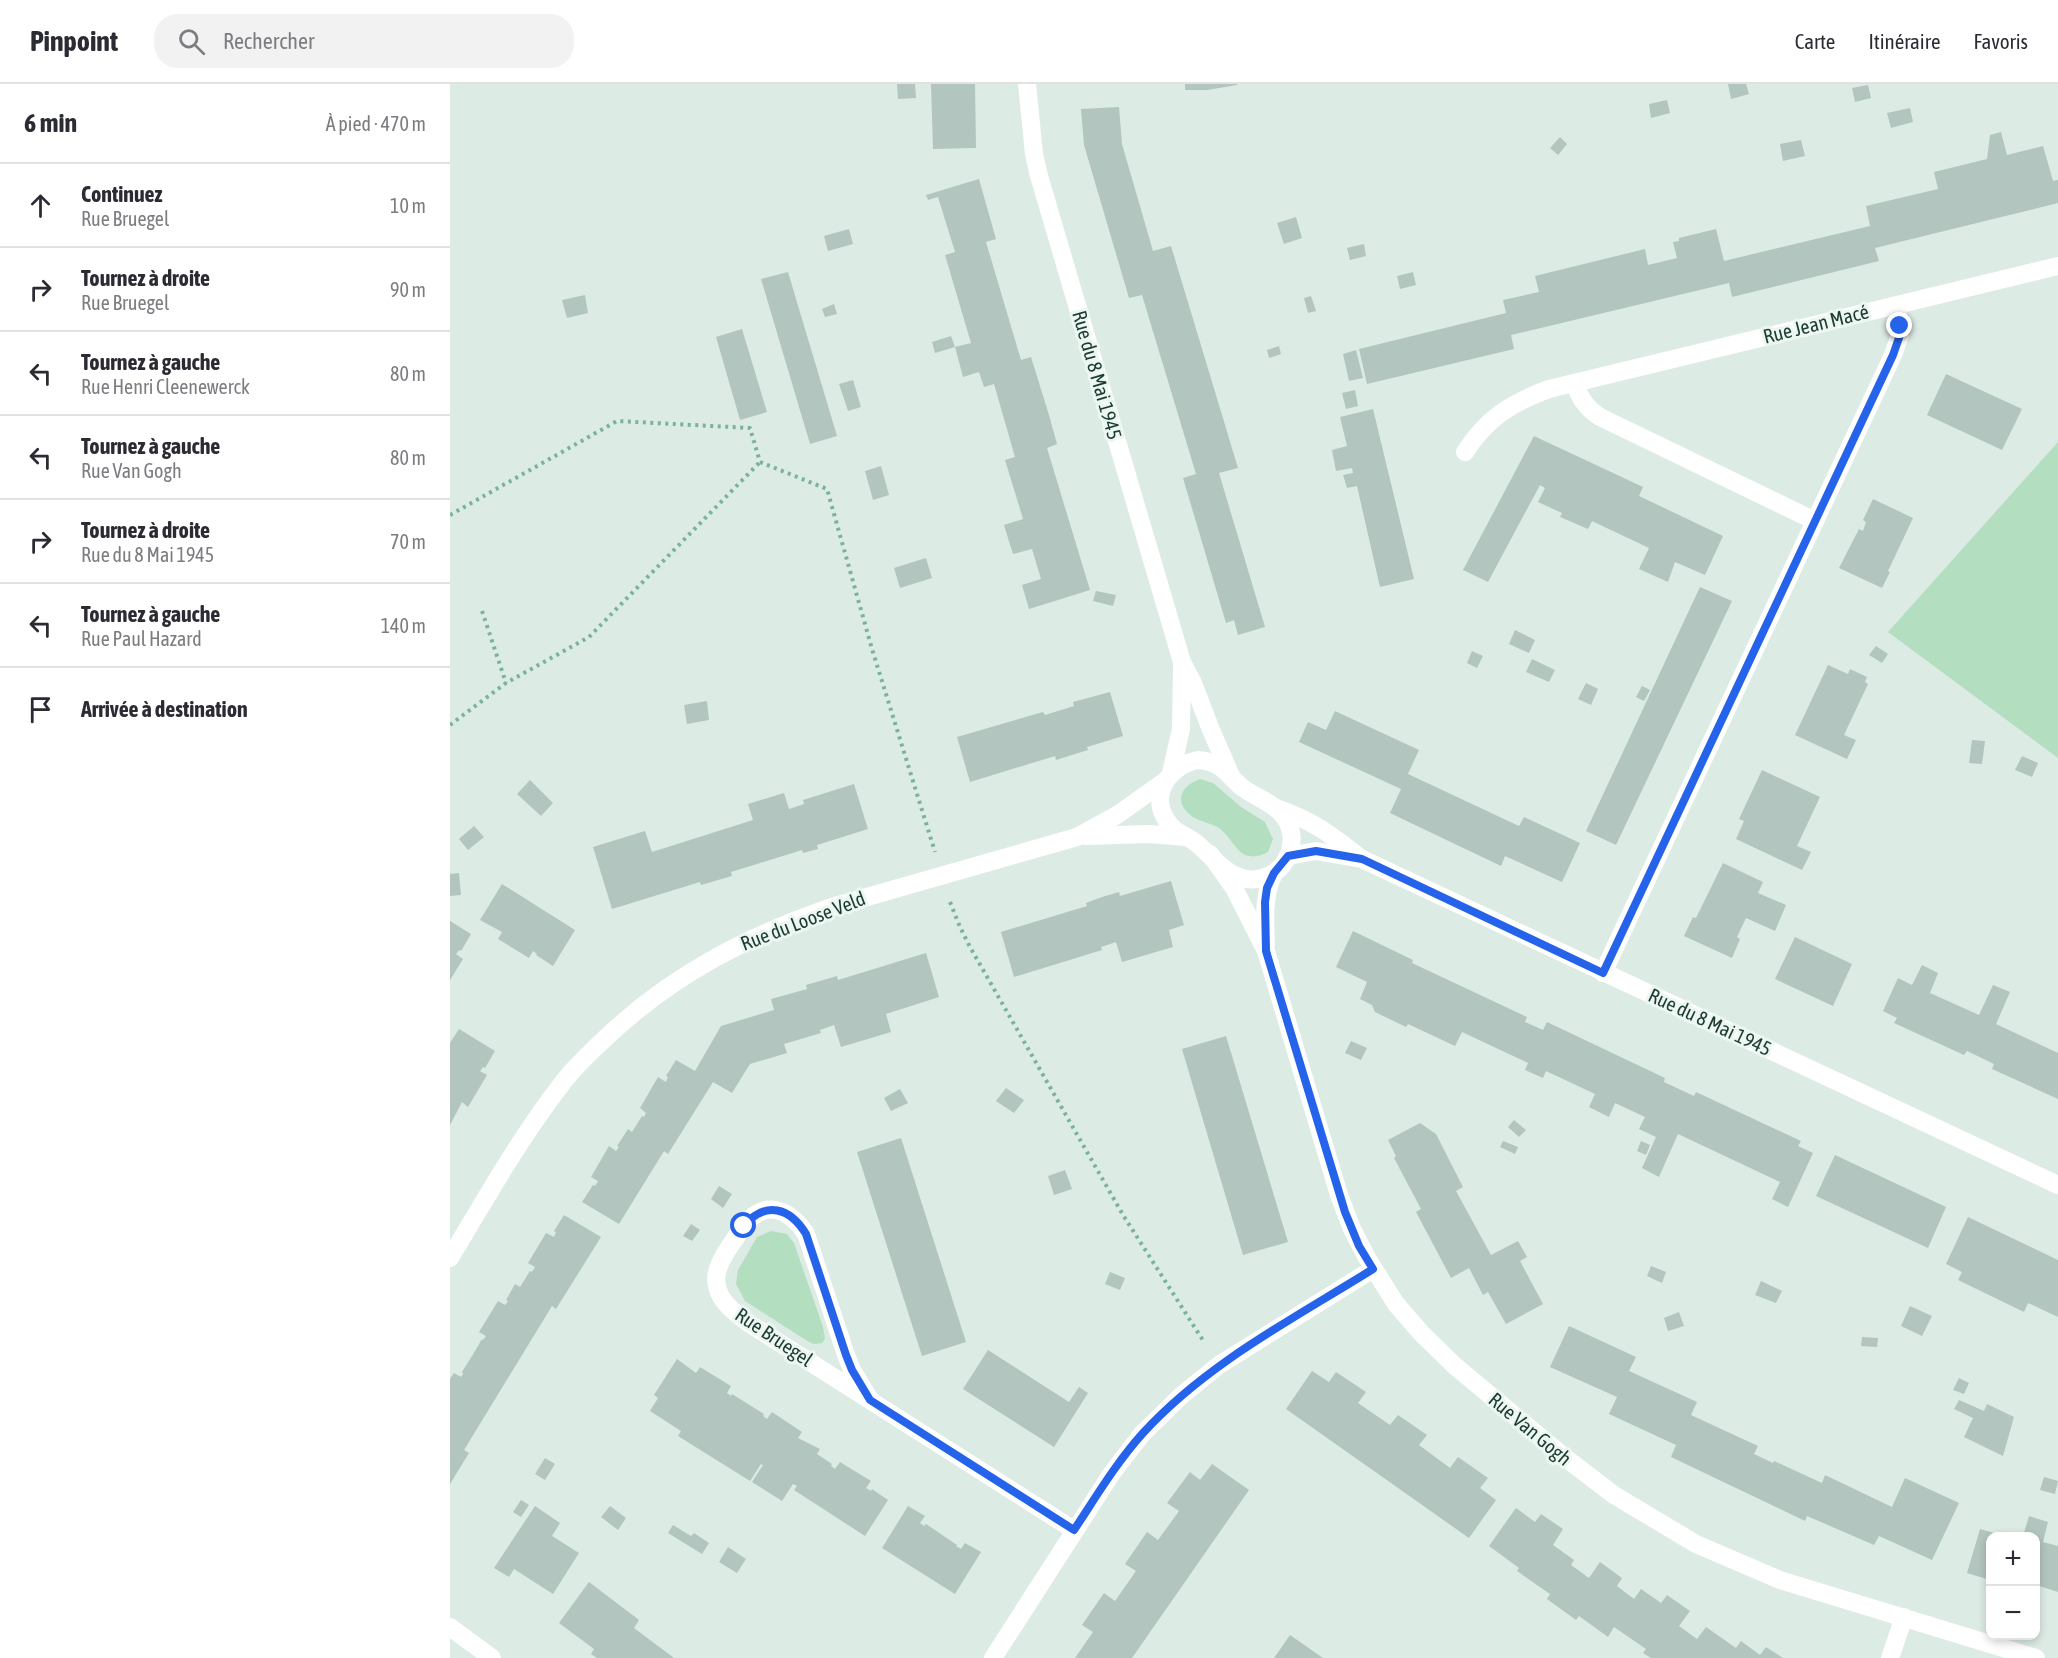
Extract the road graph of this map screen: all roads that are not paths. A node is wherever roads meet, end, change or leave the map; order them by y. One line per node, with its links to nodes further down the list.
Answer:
1 (1027, 84): 7 (street, Rue du 8 Mai 1945)
2 (2058, 266): 3 (street, Rue Jean Macé)
3 (1897, 305): 4 (street, Rue Jean Macé); 6 (street)
4 (1575, 383): 5 (street, Rue Jean Macé); 6 (street)
5 (1465, 452)
6 (1815, 521): 18 (street)
7 (1182, 662): 8 (street, Rue du 8 Mai 1945); 9 (street, Rue du 8 Mai 1945)
8 (1168, 777): 9 (street, Rue du Loose Veld); 11 (street, Rue du Loose Veld); 12 (street, Rue du 8 Mai 1945)
9 (1233, 778): 10 (street, Rue du Loose Veld)
10 (1275, 808): 14 (street); 15 (street, Rue du 8 Mai 1945)
11 (1077, 837): 12 (street, Rue du Loose Veld); 20 (street, Rue du Loose Veld)
12 (1186, 837): 13 (street, Rue du 8 Mai 1945)
13 (1210, 854): 16 (street); 17 (street, Rue Van Gogh)
14 (1288, 856): 15 (street, Rue du 8 Mai 1945); 16 (street)
15 (1362, 859): 18 (street, Rue du 8 Mai 1945)
16 (1274, 873): 17 (street, Rue Van Gogh)
17 (1266, 951): 21 (street, Rue Van Gogh)
18 (1603, 973): 19 (street, Rue du 8 Mai 1945)
19 (2058, 1185)
20 (450, 1258)
21 (1373, 1269): 23 (street); 24 (street, Rue Van Gogh)
22 (870, 1400): 22 (street, Rue Bruegel); 23 (street, Rue Bruegel)
23 (1074, 1530): 27 (street)
24 (1904, 1617): 28 (street); 29 (street, Rue Van Gogh)
25 (450, 1627): 26 (street)
26 (492, 1658)
27 (993, 1658)
28 (1890, 1658)
29 (2036, 1658)

